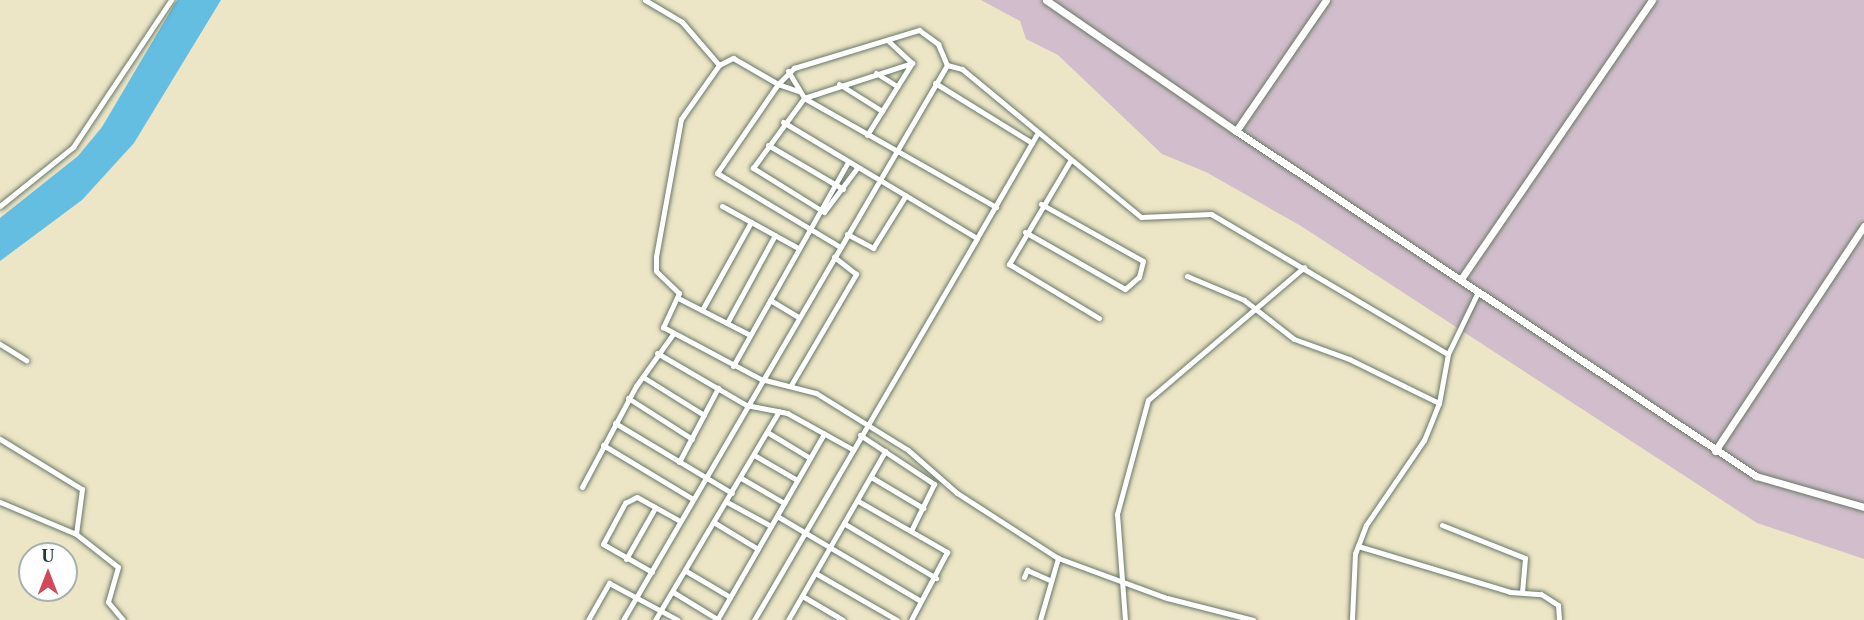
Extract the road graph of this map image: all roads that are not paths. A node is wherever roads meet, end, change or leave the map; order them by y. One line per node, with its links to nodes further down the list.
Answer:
1 (171, 0): 34 (street)
2 (645, 0): 8 (street)
3 (1046, 0): 20 (street)
4 (1326, 0): 20 (street)
5 (1652, 0): 50 (street)
6 (888, 41): 7 (street); 9 (street); 10 (street)
7 (912, 63): 11 (street); 15 (street)
8 (719, 65): 13 (street); 52 (street)
9 (947, 65): 12 (street); 21 (street)
10 (788, 71): 13 (street); 16 (street)
11 (876, 73): 14 (street); 15 (street)
12 (935, 82): 23 (street); 25 (street)
13 (778, 84): 16 (street); 40 (street)
14 (839, 84): 17 (street); 18 (street)
15 (897, 86): 18 (street)
16 (798, 91): 17 (street)
17 (804, 98): 19 (street); 22 (street)
18 (882, 111): 22 (street)
19 (783, 122): 24 (street); 27 (street)
20 (1236, 131): 50 (street)
21 (1037, 134): 23 (street); 26 (street)
22 (867, 135): 25 (street)
23 (1032, 143): 36 (street)
24 (768, 145): 30 (street); 37 (street)
25 (895, 150): 29 (street); 36 (street)
26 (1070, 161): 33 (street); 48 (street)
27 (848, 162): 28 (street); 30 (street)
28 (856, 168): 29 (street); 31 (street)
29 (878, 179): 32 (street); 42 (street)
30 (834, 184): 31 (street); 37 (street)
31 (843, 189): 37 (street)
32 (906, 195): 42 (street); 44 (street)
33 (1041, 204): 41 (street); 41 (street)
34 (0, 206)
35 (722, 206): 38 (street)
36 (996, 207): 44 (street)
37 (820, 210): 40 (street)
38 (751, 222): 43 (street); 55 (street)
39 (1864, 226): 84 (street)
40 (809, 230): 45 (street); 46 (street)
41 (1025, 232): 57 (street)
42 (847, 234): 45 (street)
43 (775, 235): 46 (street); 58 (street)
44 (977, 238): 76 (street)
45 (840, 247): 47 (street)
46 (798, 248): 53 (street)
47 (834, 257): 56 (street); 68 (street)
48 (1304, 267): 54 (street); 63 (street)
49 (1187, 276): 54 (street)
50 (1461, 279): 51 (street)
51 (1478, 292): 63 (street); 84 (street)
52 (678, 298): 55 (street); 59 (street)
53 (770, 300): 56 (street); 60 (street)
54 (1253, 307): 71 (street); 123 (street)
55 (702, 310): 58 (street)
56 (798, 317): 67 (street)
57 (1099, 318)
58 (727, 323): 60 (street)
59 (668, 331): 62 (street); 65 (street)
60 (750, 335): 65 (street)
61 (0, 344): 64 (street)
62 (657, 353): 66 (street); 69 (street)
63 (1448, 354): 71 (street)
64 (26, 360)
65 (734, 366): 67 (street)
66 (643, 377): 70 (street); 74 (street)
67 (761, 379): 68 (street); 72 (street)
68 (790, 385): 76 (street)
69 (718, 388): 72 (street); 74 (street)
70 (628, 399): 75 (street); 80 (street)
71 (1439, 404): 112 (street)
72 (746, 405): 73 (street); 89 (street)
73 (779, 411): 77 (street); 78 (street)
74 (704, 415): 80 (street)
75 (615, 423): 82 (street); 88 (street)
76 (866, 425): 79 (street); 115 (street)
77 (767, 432): 86 (street); 87 (street)
78 (824, 434): 83 (street); 87 (street)
79 (860, 435): 83 (street); 85 (street)
80 (692, 438): 88 (street)
81 (0, 439): 110 (street)
82 (603, 445): 93 (street); 95 (street)
83 (852, 449): 111 (street)
84 (1715, 451): 100 (street)
85 (885, 452): 91 (street); 102 (street)
86 (754, 455): 90 (street); 92 (street)
87 (810, 458): 92 (street)
88 (679, 462): 89 (street)
89 (705, 477): 94 (street); 95 (street)
90 (741, 477): 94 (street); 99 (street)
91 (871, 477): 96 (street); 102 (street)
92 (797, 480): 99 (street)
93 (582, 487)
94 (732, 493): 98 (street)
95 (693, 499): 104 (street)
96 (858, 501): 106 (street); 109 (street)
97 (0, 502): 110 (street)
98 (727, 502): 105 (street); 108 (street)
99 (784, 503): 103 (street)
100 (1864, 507)
101 (655, 508): 104 (street); 116 (street); 116 (street)
102 (923, 508): 109 (street)
103 (777, 516): 108 (street); 111 (street)
104 (680, 521): 118 (street)
105 (715, 523): 113 (street); 117 (street)
106 (845, 524): 114 (street); 121 (street)
107 (1442, 525): 125 (street)
108 (771, 526): 113 (street)
109 (911, 531): 121 (street)
110 (76, 534): 132 (street)
111 (804, 534): 114 (street); 138 (street)
112 (1358, 546): 125 (street); 145 (street)
113 (758, 549): 126 (street)
114 (831, 549): 119 (street); 129 (street)
115 (1058, 558): 122 (street); 123 (street)
116 (626, 559): 118 (street)
117 (686, 571): 124 (street); 126 (street)
118 (652, 572): 128 (street)
119 (817, 574): 127 (street); 140 (street)
120 (1024, 577): 122 (street)
121 (936, 578): 129 (street)
122 (1049, 580): 142 (street)
123 (1121, 583): 143 (street); 144 (street)
124 (673, 592): 130 (street); 137 (street)
125 (1522, 592): 146 (street)
126 (730, 597): 137 (street)
127 (804, 597): 131 (street); 139 (street)
128 (636, 599): 130 (street); 133 (street); 134 (street)
129 (921, 600): 141 (street)
130 (661, 610): 135 (street); 136 (street)
131 (791, 619)
132 (123, 620)
133 (588, 620)
134 (623, 620)
135 (655, 620)
136 (678, 620)
137 (717, 620)
138 (754, 620)
139 (843, 620)
140 (897, 620)
141 (911, 620)
142 (1040, 620)
143 (1125, 620)
144 (1253, 620)
145 (1352, 620)
146 (1560, 620)

